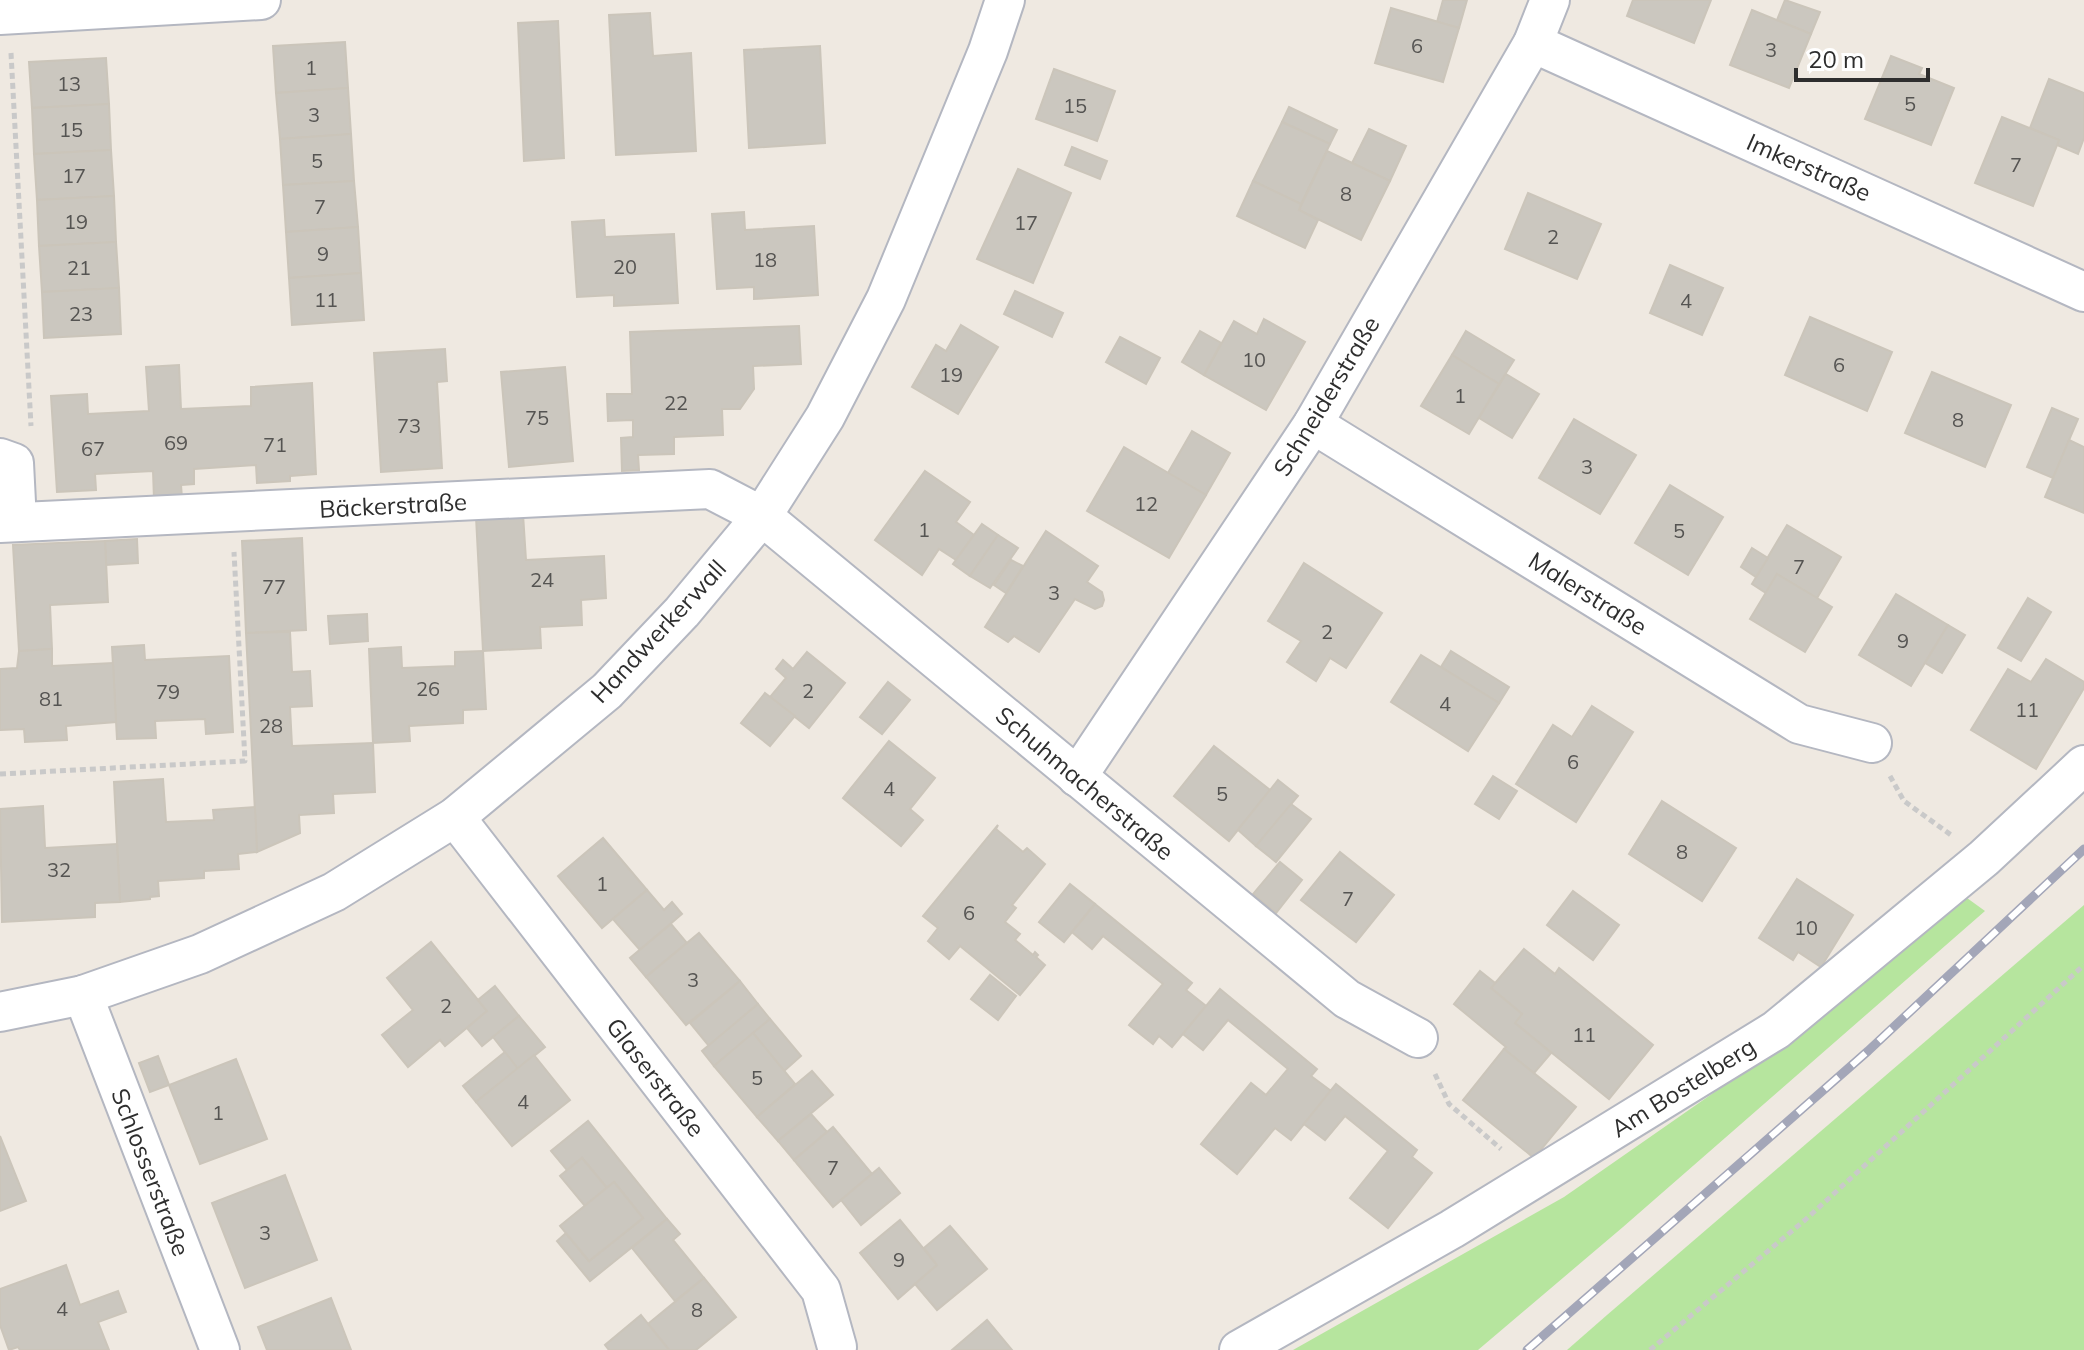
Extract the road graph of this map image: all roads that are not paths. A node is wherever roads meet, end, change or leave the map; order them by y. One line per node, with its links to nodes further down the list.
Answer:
1 (261, 0): 4 (street)
2 (1005, 0): 9 (street, Handwerkerwall)
3 (1550, 0): 5 (street, Schneiderstraße)
4 (4, 15)
5 (1533, 43): 6 (street, Imkerstraße); 7 (street, Schneiderstraße)
6 (2084, 292)
7 (1313, 424): 11 (street, Malerstraße); 13 (street, Schneiderstraße)
8 (7, 461): 10 (street, Bäckerstraße)
9 (762, 516): 10 (street, Bäckerstraße); 13 (street, Schuhmacherstraße); 14 (street, Handwerkerwall)
10 (9, 522)
11 (1872, 743)
12 (2084, 765): 20 (street, Am Bostelberg)
13 (1077, 777): 17 (street, Schuhmacherstraße)
14 (455, 817): 15 (street, Handwerkerwall); 18 (street, Glaserstraße)
15 (83, 995): 16 (street, Handwerkerwall); 19 (street, Schlosserstraße)
16 (0, 1012)
17 (1418, 1038)
18 (837, 1347)
19 (220, 1350)
20 (1239, 1350)

